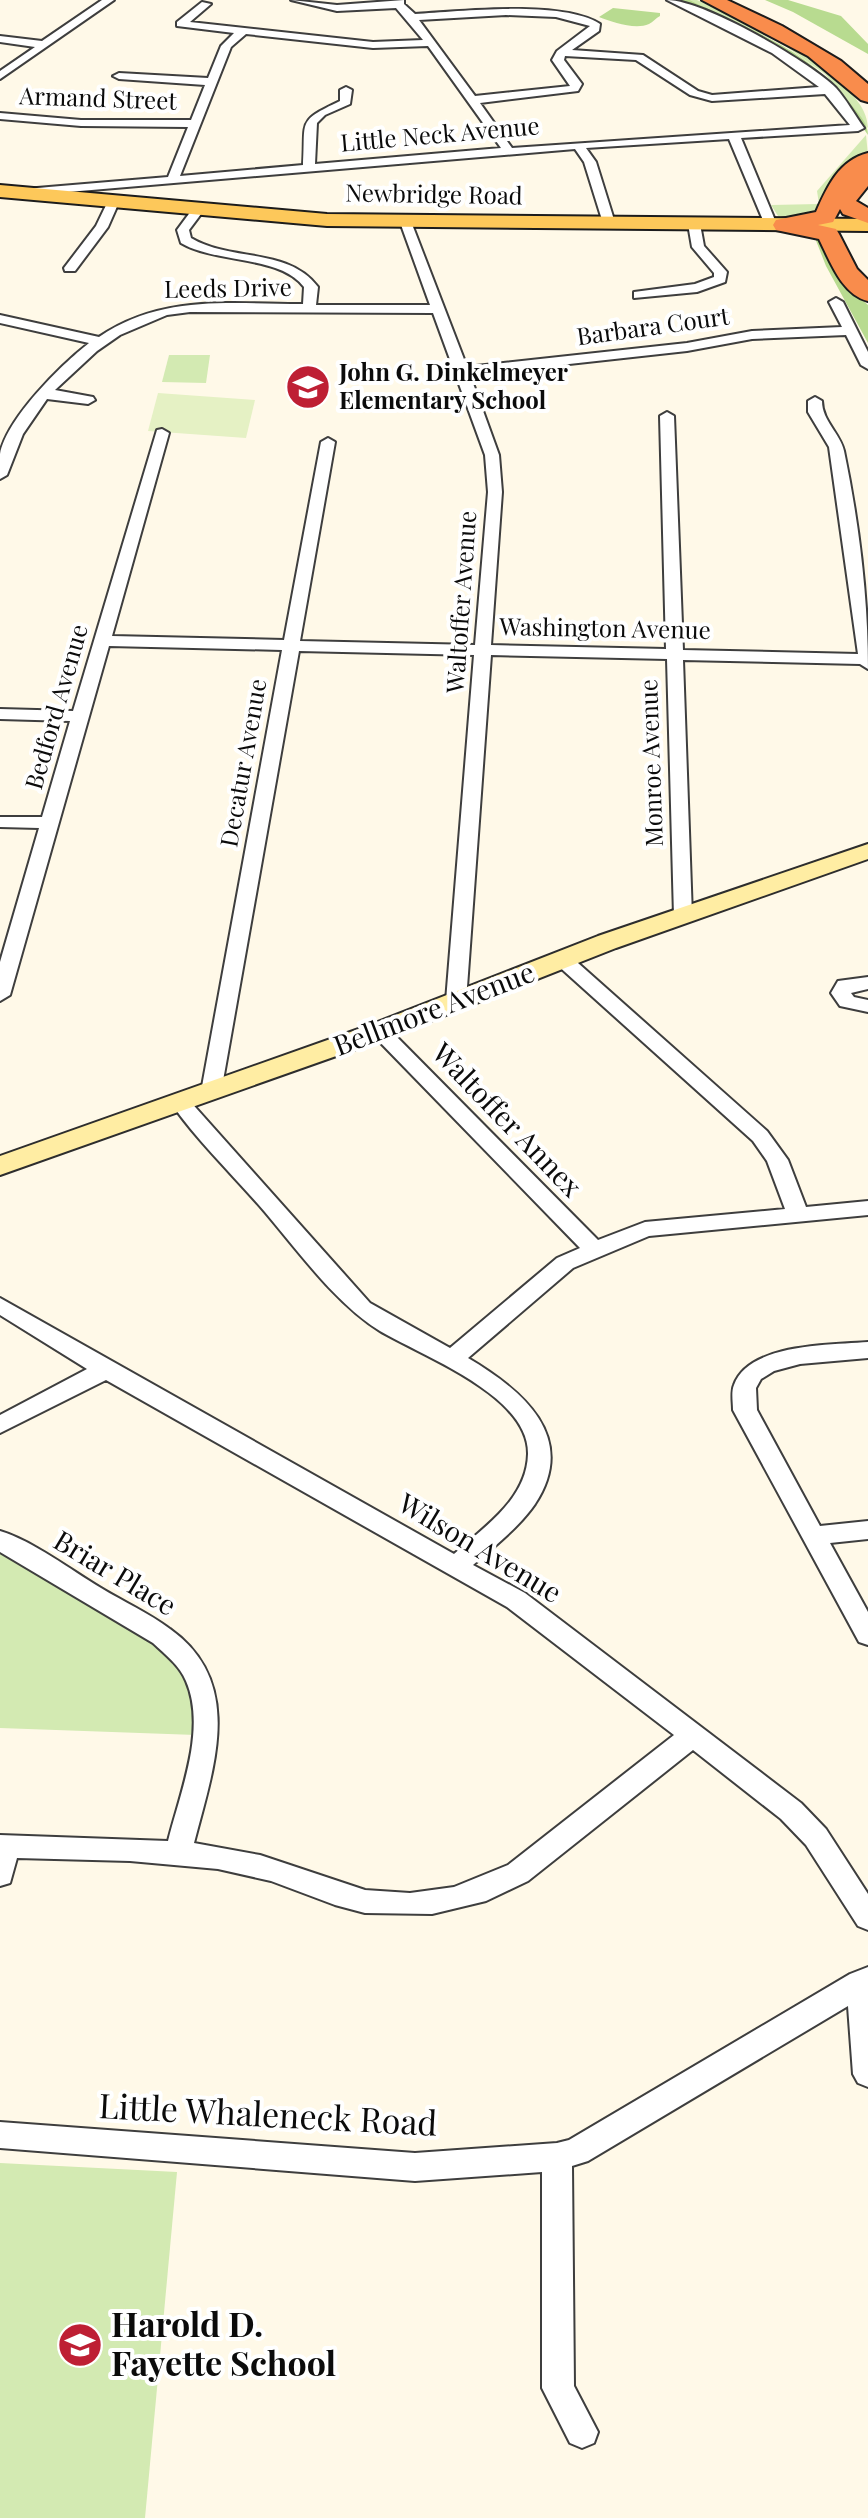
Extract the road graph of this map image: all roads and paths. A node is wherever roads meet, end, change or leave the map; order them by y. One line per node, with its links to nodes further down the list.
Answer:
1 (109, 0): 12 (street)
2 (296, 0): 6 (street)
3 (672, 0): 19 (street)
4 (712, 0): 20 (highway)
5 (741, 0): 14 (highway)
6 (399, 2): 8 (street)
7 (206, 4): 9 (street)
8 (412, 17): 11 (street); 13 (street)
9 (243, 31): 11 (street); 17 (street)
10 (0, 39): 12 (street)
11 (430, 43): 21 (street)
12 (45, 45): 15 (street)
13 (561, 53): 19 (street); 21 (street)
14 (856, 56)
15 (0, 76)
16 (119, 76): 17 (street)
17 (212, 82): 23 (street)
18 (346, 90): 28 (street)
19 (831, 90): 24 (street, Little Neck Avenue)
20 (868, 96)
21 (473, 100): 26 (street)
22 (0, 116): 23 (street, Armand Street)
23 (195, 124): 30 (street)
24 (734, 136): 25 (street, Little Neck Avenue); 39 (street)
25 (579, 146): 26 (street, Little Neck Avenue); 37 (street)
26 (509, 151): 28 (street, Little Neck Avenue)
27 (868, 159): 39 (highway)
28 (309, 167): 30 (street, Little Neck Avenue)
29 (868, 177): 35 (highway)
30 (173, 179): 32 (street, Little Neck Avenue)
31 (0, 191): 32 (main road, Newbridge Road)
32 (25, 193): 33 (main road, Newbridge Road)
33 (113, 202): 34 (main road, Newbridge Road); 42 (street)
34 (198, 210): 36 (main road, Newbridge Road); 48 (street)
35 (868, 216)
36 (406, 222): 37 (main road, Newbridge Road); 47 (street, Waltoffer Avenue)
37 (609, 223): 38 (main road, Newbridge Road)
38 (694, 224): 39 (main road, Newbridge Road); 45 (street)
39 (778, 225): 40 (main road, Newbridge Road); 44 (highway)
40 (868, 225)
41 (868, 238): 43 (highway)
42 (70, 268)
43 (868, 277)
44 (868, 294)
45 (639, 295)
46 (836, 302): 50 (street)
47 (438, 309): 48 (street, Leeds Drive); 53 (street, Waltoffer Avenue)
48 (309, 310): 51 (street, Leeds Drive)
49 (0, 319): 51 (street)
50 (850, 331): 52 (street); 53 (street, Barbara Court)
51 (102, 342): 54 (street, Leeds Drive)
52 (868, 365)
53 (462, 372): 63 (street, Waltoffer Avenue)
54 (43, 394): 55 (street); 60 (street, Leeds Drive)
55 (88, 400)
56 (815, 401): 65 (street)
57 (667, 416): 64 (street, Monroe Avenue)
58 (162, 433): 61 (street, Bedford Avenue)
59 (328, 442): 62 (street, Decatur Avenue)
60 (0, 474)
61 (102, 641): 62 (street, Washington Avenue); 67 (street, Bedford Avenue)
62 (292, 645): 63 (street, Washington Avenue); 79 (street, Decatur Avenue)
63 (483, 649): 64 (street, Washington Avenue); 76 (street, Waltoffer Avenue)
64 (674, 654): 65 (street, Washington Avenue); 71 (street, Monroe Avenue)
65 (868, 662)
66 (0, 714): 67 (street)
67 (80, 716): 69 (street, Bedford Avenue)
68 (0, 822): 69 (street)
69 (49, 823): 72 (street, Bedford Avenue)
70 (868, 851): 71 (main road, Bellmore Avenue)
71 (683, 916): 73 (main road, Bellmore Avenue)
72 (8, 942): 75 (street, Bedford Avenue)
73 (562, 959): 76 (main road, Bellmore Avenue); 83 (street)
74 (868, 983): 77 (street)
75 (0, 995)
76 (456, 1001): 78 (main road, Bellmore Avenue)
77 (868, 1006)
78 (380, 1031): 79 (main road, Bellmore Avenue); 84 (street, Waltoffer Annex)
79 (211, 1092): 80 (main road, Bellmore Avenue)
80 (181, 1103): 81 (main road, Bellmore Avenue); 87 (street)
81 (0, 1166)
82 (868, 1208): 83 (street)
83 (798, 1214): 84 (street)
84 (594, 1249): 87 (street)
85 (0, 1305): 88 (street, Wilson Avenue)
86 (868, 1350): 91 (street)
87 (452, 1359): 93 (street)
88 (107, 1369): 89 (street); 93 (street, Wilson Avenue)
89 (0, 1425)
90 (868, 1530): 91 (street)
91 (815, 1535): 94 (street)
92 (0, 1540): 97 (street, Briar Place)
93 (456, 1566): 95 (street, Wilson Avenue)
94 (868, 1635)
95 (693, 1735): 97 (street); 99 (street, Wilson Avenue)
96 (3, 1846): 97 (street); 98 (street)
97 (178, 1854)
98 (0, 1875)
99 (868, 1918)
100 (864, 1981): 101 (street); 103 (street, Little Whaleneck Road)
101 (868, 2074)
102 (0, 2135): 103 (street, Little Whaleneck Road)
103 (557, 2157): 104 (street)
104 (582, 2432)

